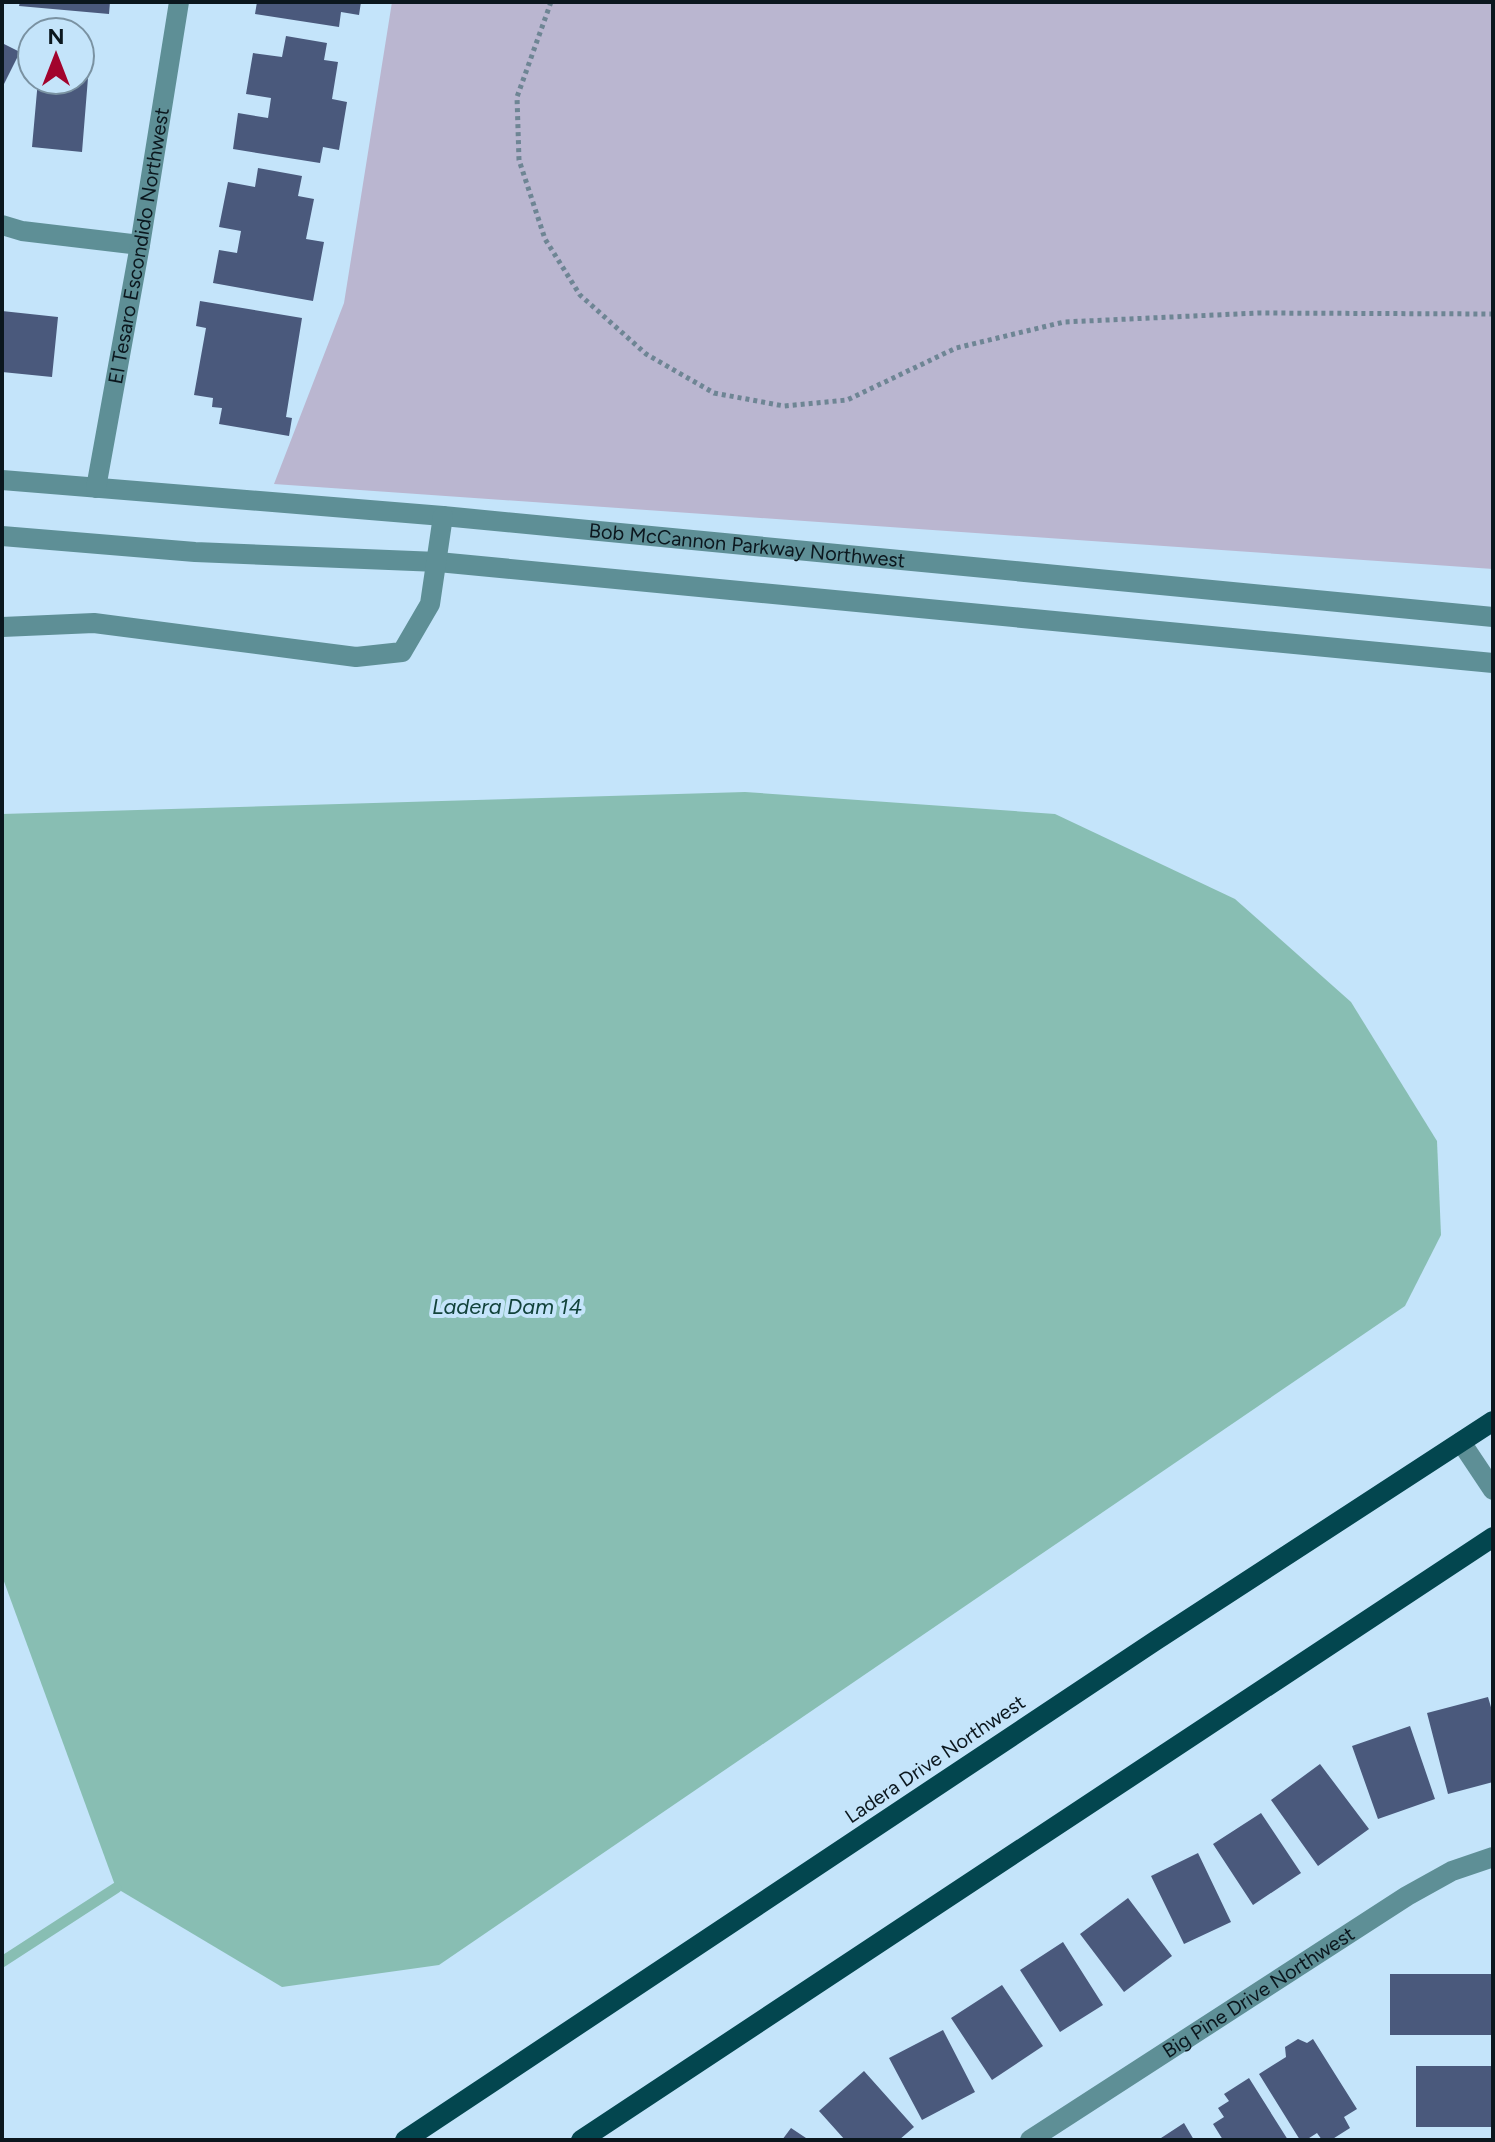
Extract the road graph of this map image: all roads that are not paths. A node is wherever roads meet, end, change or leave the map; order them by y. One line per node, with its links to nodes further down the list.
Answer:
1 (179, 2): 3 (street, El Tesaro Escondido Northwest)
2 (2, 225): 3 (street)
3 (140, 245): 5 (street, El Tesaro Escondido Northwest)
4 (2, 480): 5 (street, Bob McCannon Parkway Northwest)
5 (96, 488): 6 (street, Bob McCannon Parkway Northwest)
6 (443, 516): 8 (street); 9 (street, Bob McCannon Parkway Northwest)
7 (2, 536): 8 (street)
8 (438, 562): 10 (street); 11 (street)
9 (1493, 617)
10 (2, 627)
11 (1493, 663)
12 (1493, 1421): 13 (main road, Ladera Drive Northwest)
13 (1461, 1442): 14 (street); 17 (main road, Ladera Drive Northwest)
14 (1493, 1490)
15 (1493, 1537): 18 (main road)
16 (1493, 1857): 19 (street, Big Pine Drive Northwest)
17 (405, 2140)
18 (581, 2140)
19 (1030, 2140)

